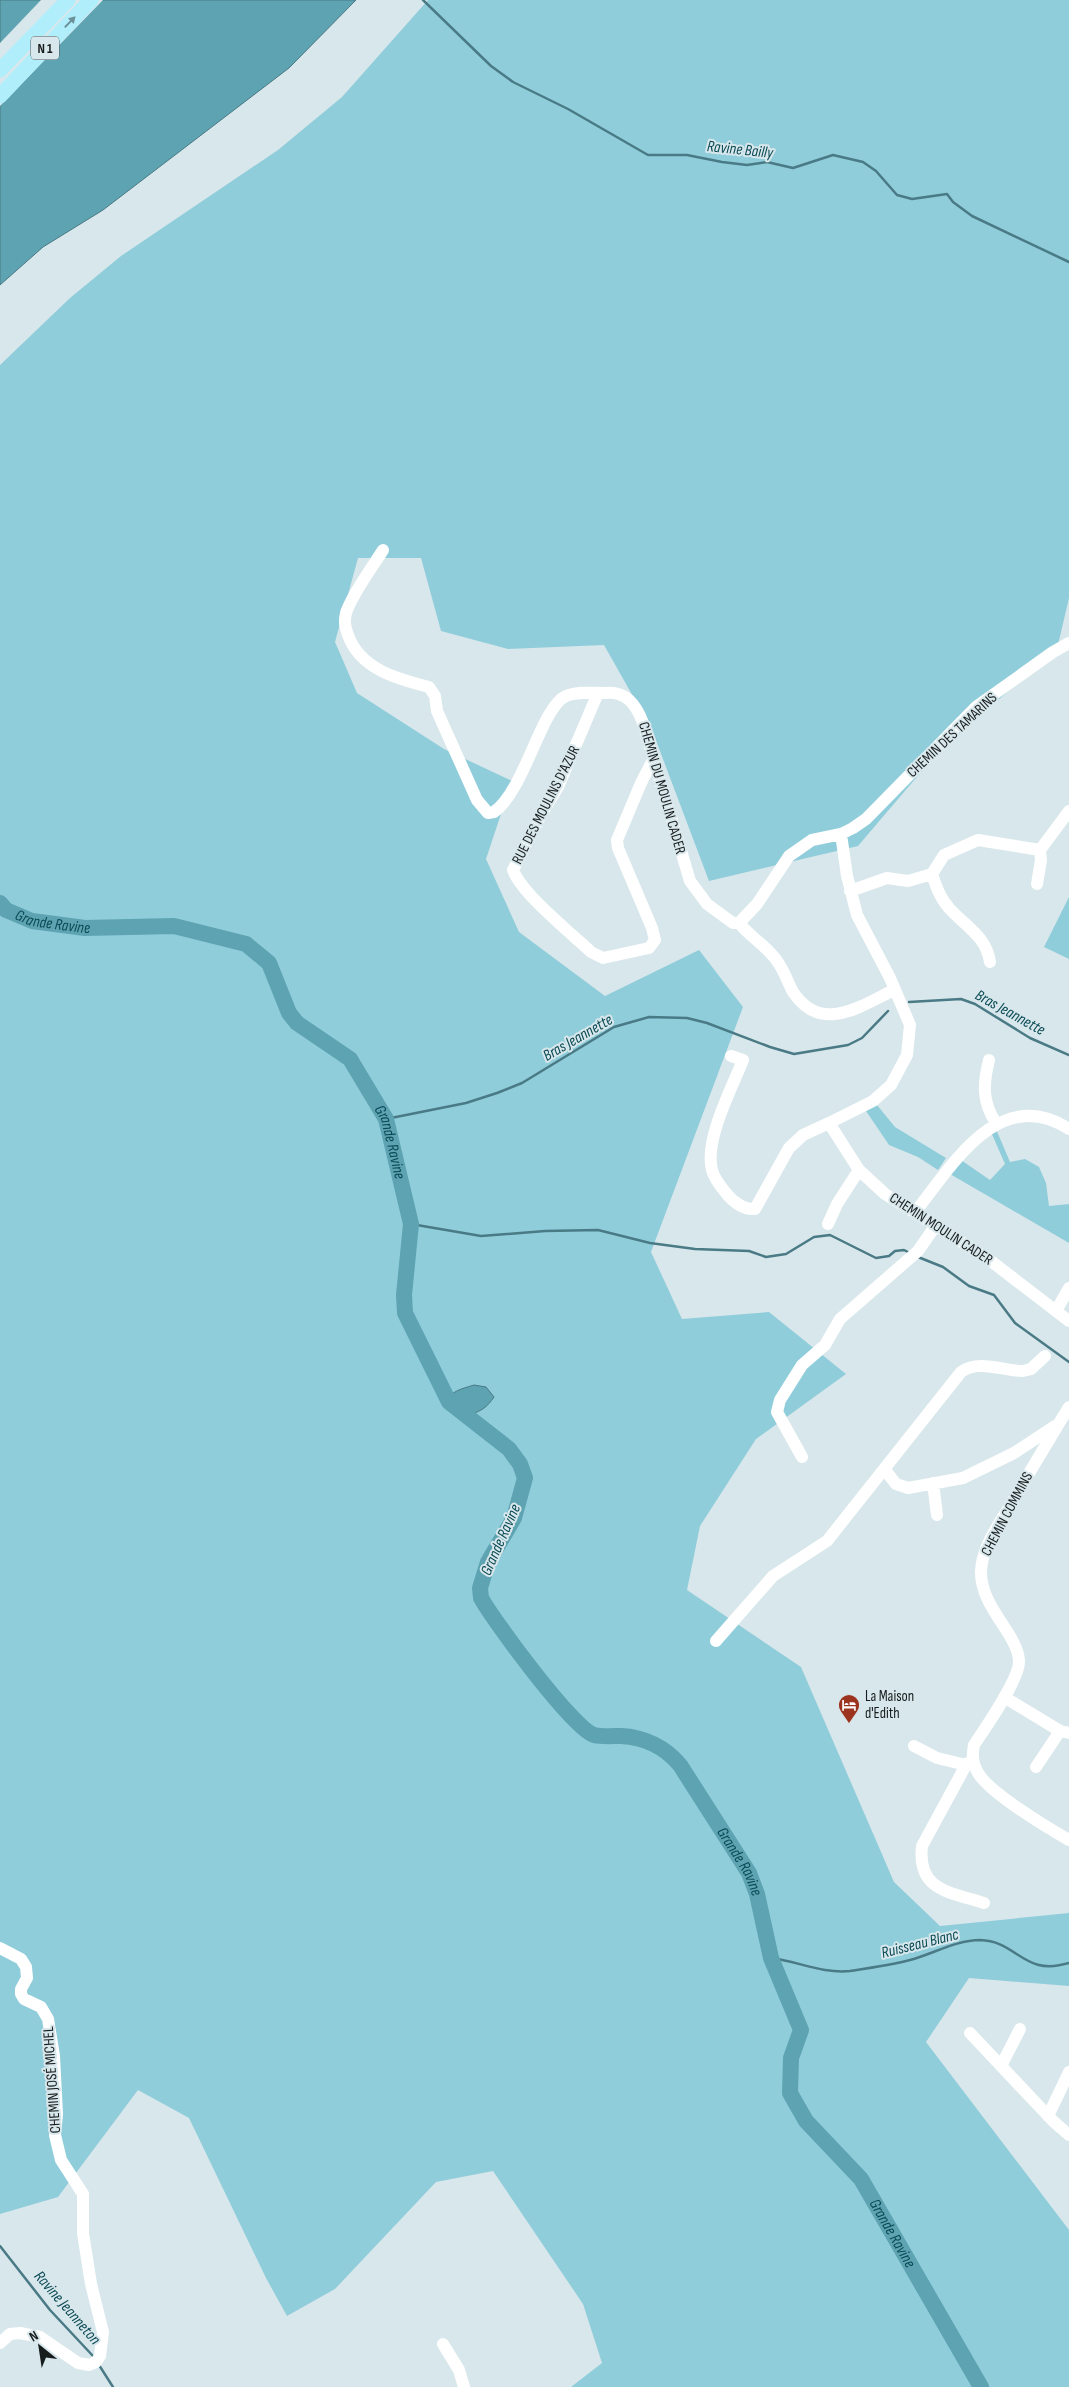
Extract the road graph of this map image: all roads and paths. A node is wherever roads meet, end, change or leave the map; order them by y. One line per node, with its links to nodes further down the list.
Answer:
1 (68, 0): 3 (main road, N 1)
2 (91, 0): 4 (main road, N 1, one-way to 2)
3 (0, 70)
4 (0, 96)
5 (383, 550): 7 (street, CHEMIN DU MOULIN CADER)
6 (1069, 643): 10 (street, CHEMIN DES TAMARINS)
7 (598, 693): 8 (street, CHEMIN DU MOULIN CADER); 8 (street, RUE DES MOULINS D'AZUR)
8 (654, 760): 15 (street, CHEMIN DU MOULIN CADER)
9 (1069, 812): 11 (street)
10 (841, 834): 14 (street); 15 (street, CHEMIN DES TAMARINS)
11 (1040, 850): 12 (street); 13 (street)
12 (932, 874): 14 (street); 16 (street)
13 (1037, 884)
14 (850, 891): 17 (street)
15 (739, 923): 17 (street)
16 (990, 962)
17 (894, 990): 20 (street)
18 (731, 1056): 20 (street)
19 (988, 1060): 21 (street)
20 (829, 1123): 23 (street, CHEMIN MOULIN CADER)
21 (996, 1123): 22 (street); 24 (street)
22 (1069, 1129)
23 (859, 1170): 24 (street, CHEMIN MOULIN CADER); 25 (street)
24 (916, 1212): 26 (street, CHEMIN MOULIN CADER)
25 (828, 1224)
26 (936, 1225): 28 (street, CHEMIN MOULIN CADER); 33 (street)
27 (1069, 1288): 28 (street)
28 (1056, 1311): 29 (street, CHEMIN MOULIN CADER)
29 (1069, 1321)
30 (1045, 1356): 34 (street)
31 (1069, 1407): 32 (street, CHEMIN COMMINS)
32 (1059, 1423): 35 (street); 38 (street, CHEMIN COMMINS)
33 (802, 1457)
34 (885, 1470): 35 (street); 37 (street)
35 (933, 1483): 36 (street)
36 (937, 1515)
37 (716, 1641)
38 (1004, 1697): 39 (street); 41 (street, CHEMIN COMMINS)
39 (1065, 1732): 42 (street)
40 (914, 1746): 41 (street)
41 (969, 1762): 43 (street); 44 (street, CHEMIN COMMINS)
42 (1036, 1767)
43 (1069, 1840)
44 (984, 1903)
45 (0, 1948): 52 (street, CHEMIN JOSÉ MICHEL)
46 (1020, 2029): 48 (street)
47 (970, 2033): 48 (street)
48 (1001, 2066): 50 (street)
49 (1069, 2072): 50 (street)
50 (1048, 2116): 51 (street)
51 (1069, 2135)
52 (0, 2343)
53 (443, 2344): 54 (street)
54 (464, 2387)

